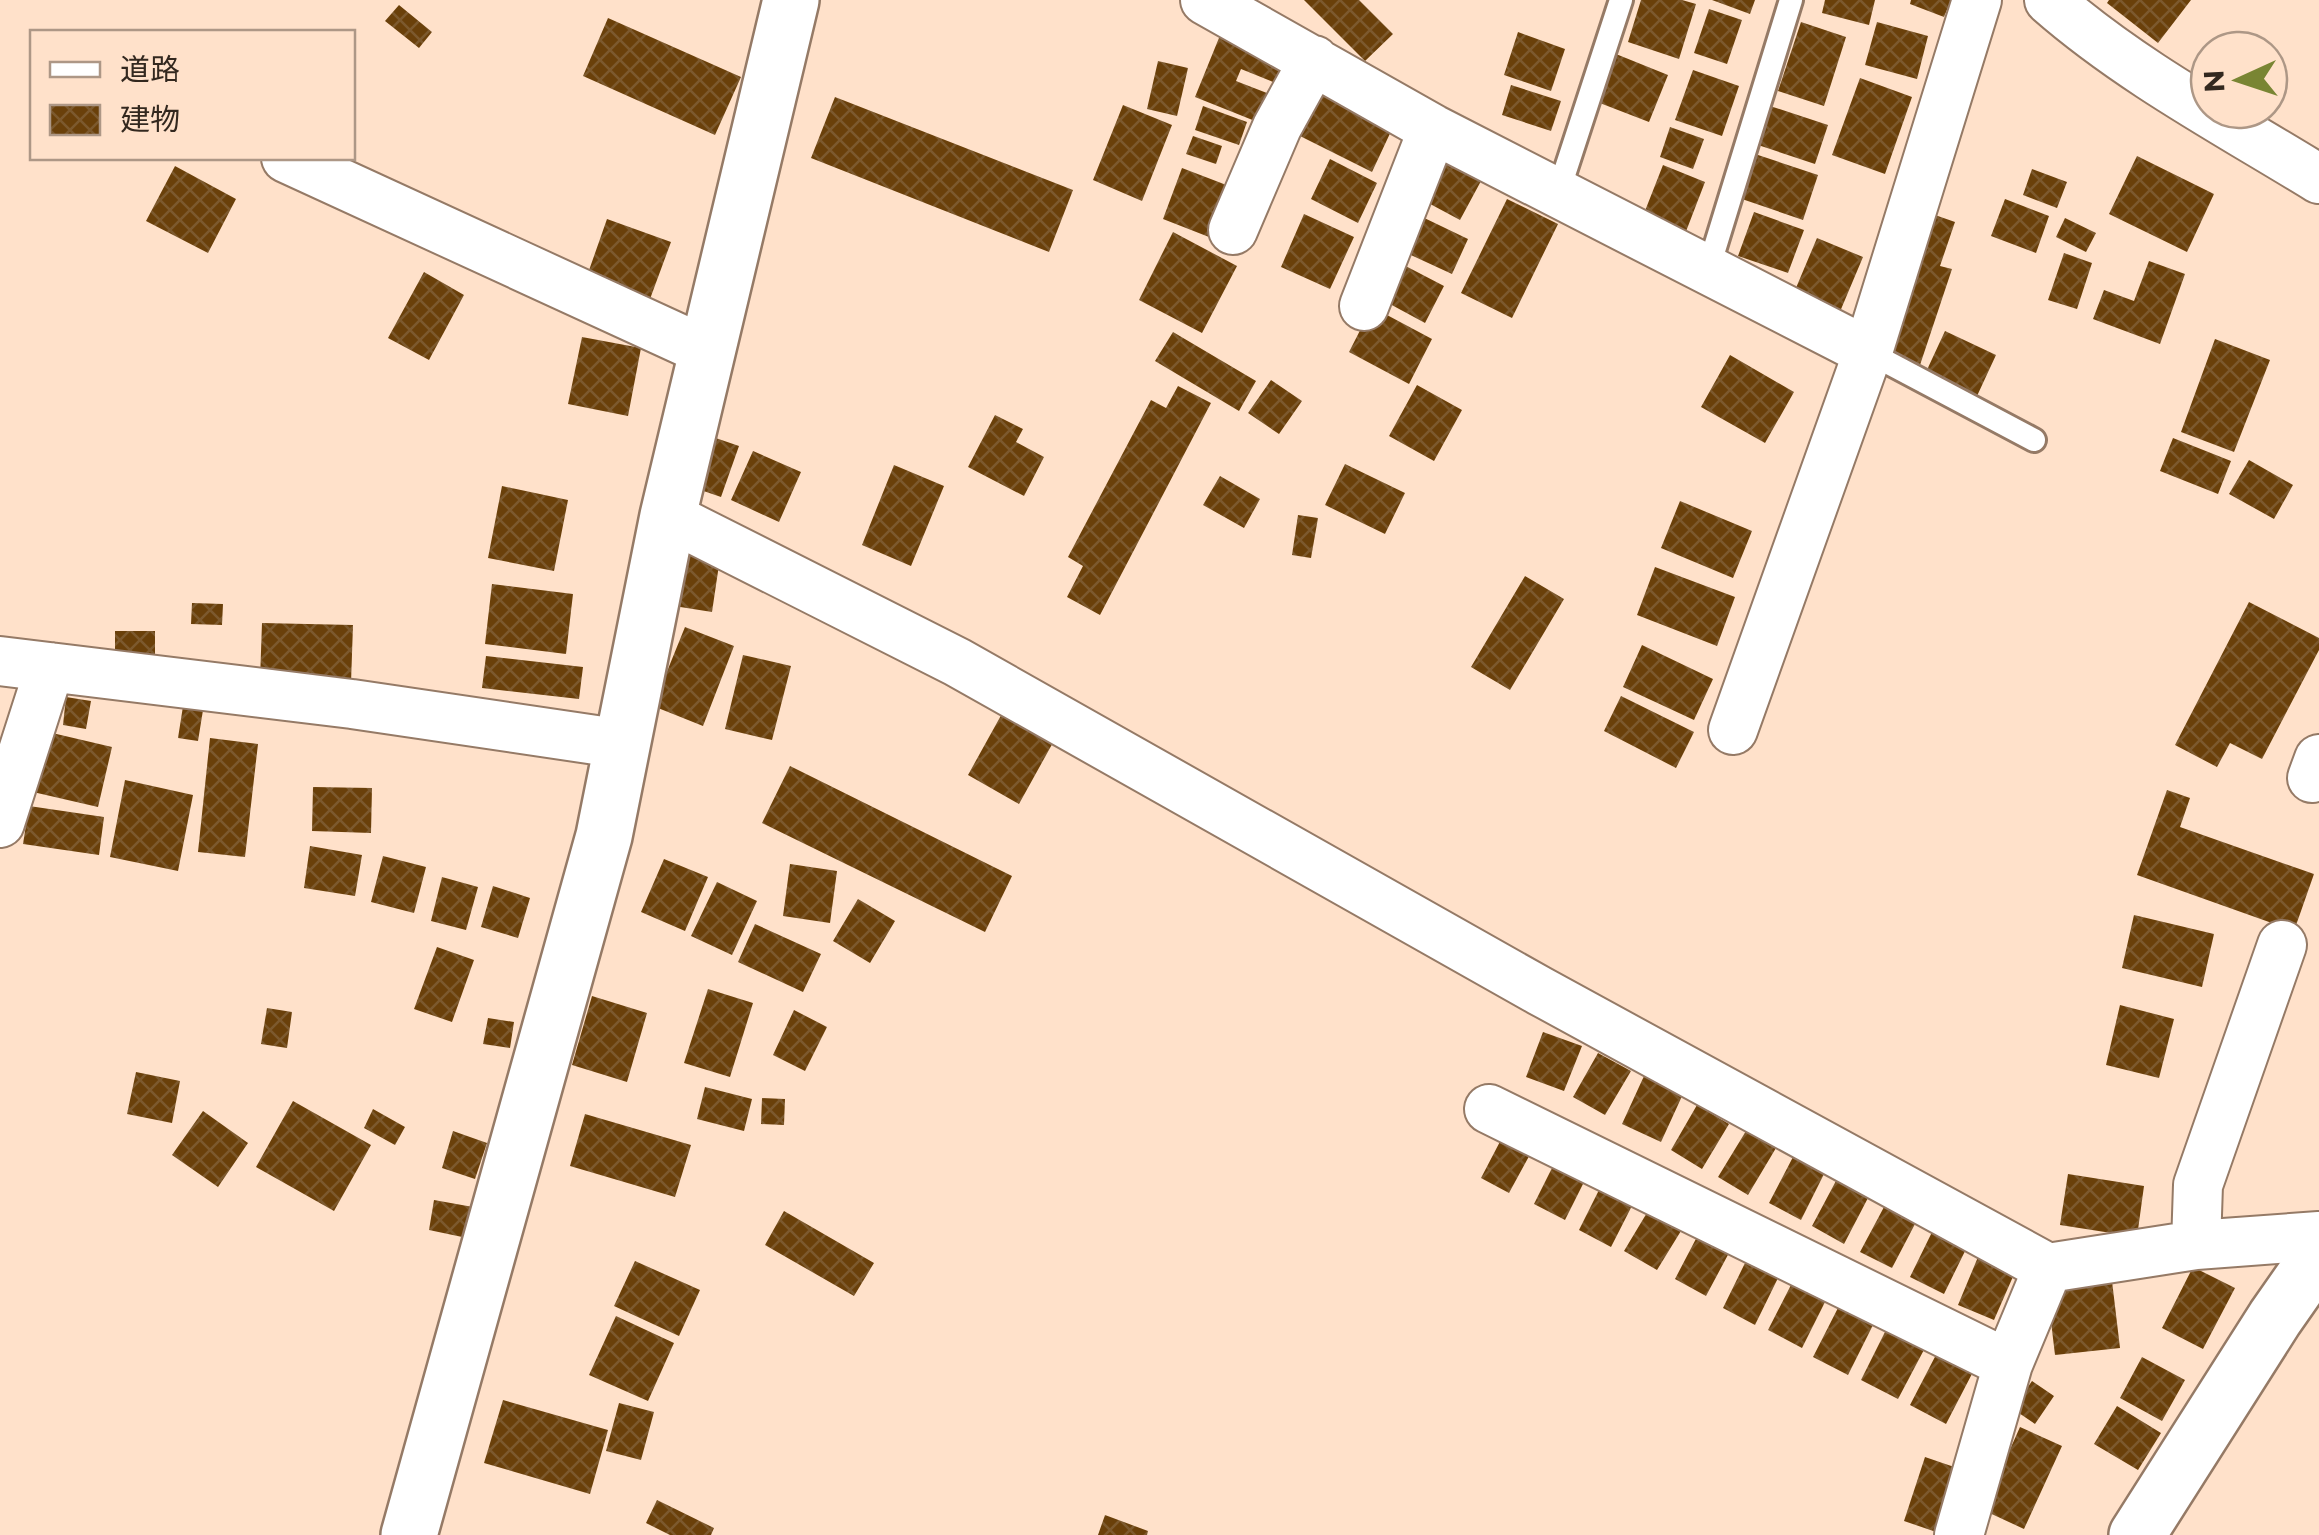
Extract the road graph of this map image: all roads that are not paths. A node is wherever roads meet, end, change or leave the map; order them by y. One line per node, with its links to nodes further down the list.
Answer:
1 (791, 0): 15 (street)
2 (1205, 0): 7 (street)
3 (1621, 0): 11 (lane)
4 (1792, 0): 13 (lane)
5 (1977, 0): 16 (street)
6 (2049, 0): 10 (street)
7 (1314, 60): 8 (street); 12 (street)
8 (1433, 129): 11 (street); 14 (street)
9 (290, 160): 15 (street)
10 (2319, 178)
11 (1558, 193): 13 (street)
12 (1233, 230)
13 (1708, 270): 16 (street)
14 (1364, 306)
15 (706, 351): 18 (street)
16 (1868, 352): 17 (lane); 21 (street)
17 (2034, 440)
18 (668, 516): 22 (street); 29 (street)
19 (0, 661): 20 (street)
20 (50, 667): 22 (street); 23 (street)
21 (1733, 730)
22 (624, 744): 31 (street)
23 (0, 823)
24 (2282, 945): 27 (street)
25 (1489, 1109): 30 (street)
26 (2319, 1236): 27 (street)
27 (2196, 1245): 29 (street)
28 (2319, 1256): 33 (street)
29 (2048, 1268): 30 (street)
30 (2008, 1364): 32 (street)
31 (409, 1535)
32 (1959, 1535)
33 (2137, 1535)

